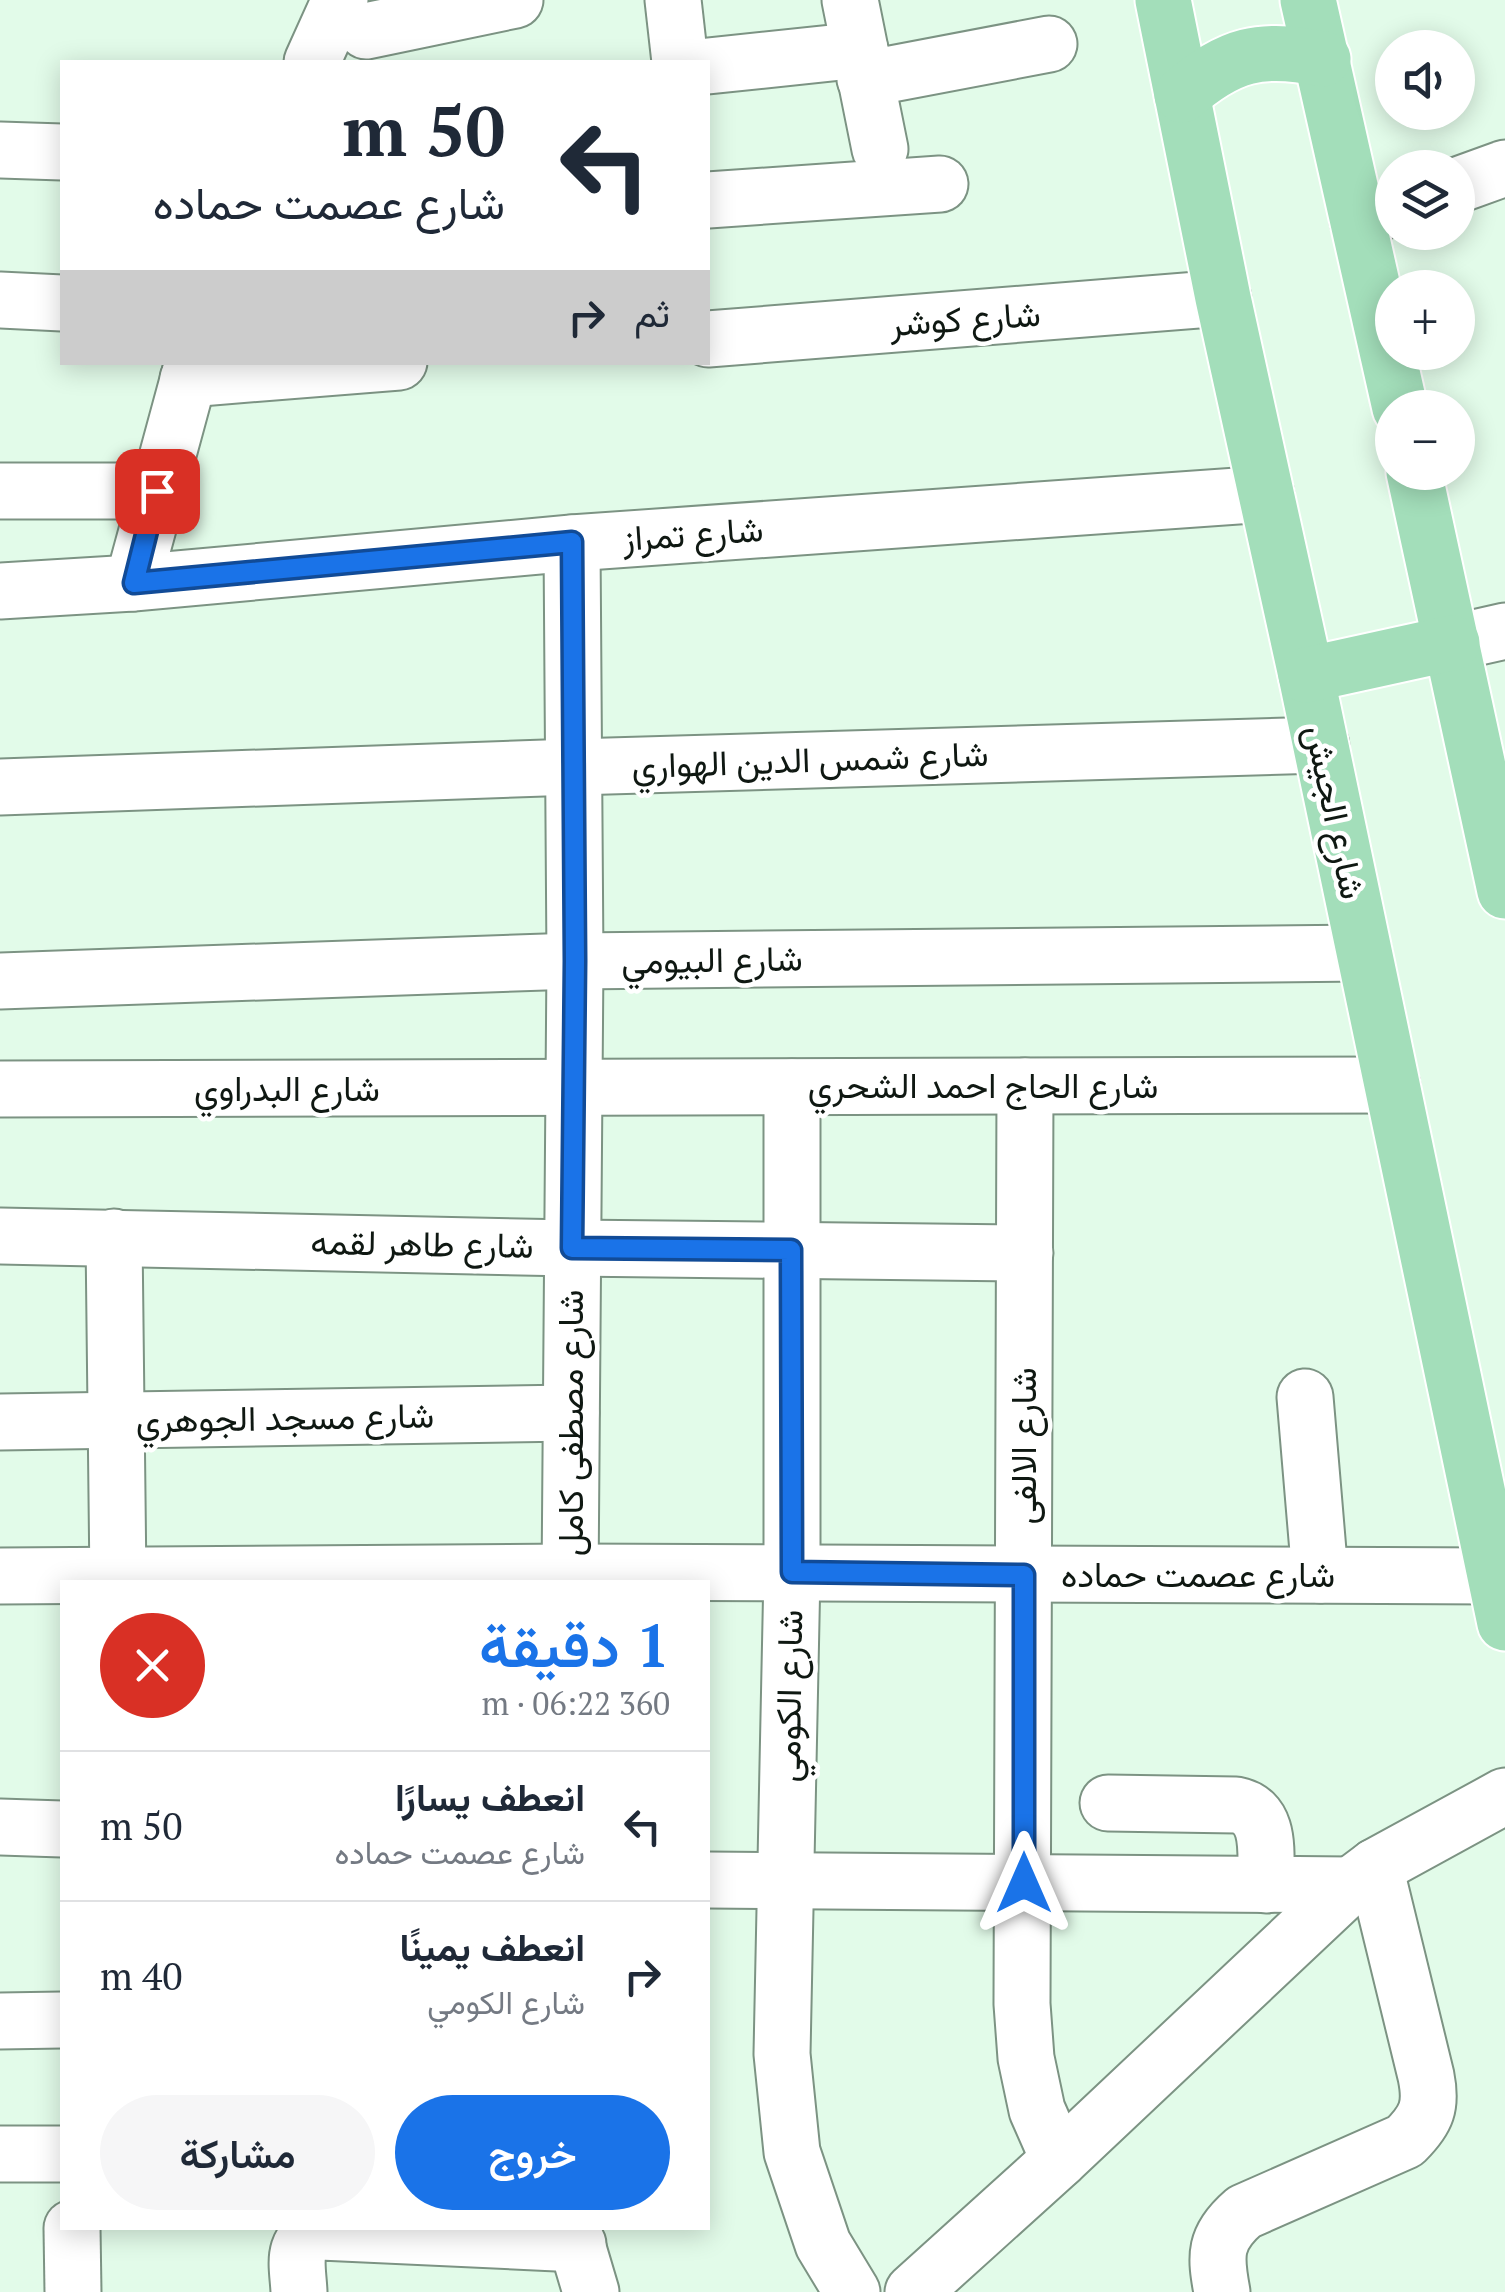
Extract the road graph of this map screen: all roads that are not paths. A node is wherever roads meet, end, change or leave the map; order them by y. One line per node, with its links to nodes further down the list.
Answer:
1 (515, 0): 6 (street)
2 (673, 0): 10 (street)
3 (1162, 0): 13 (main road, شارع الجيش)
4 (1308, 0): 11 (main road)
5 (353, 15): 6 (street); 9 (street)
6 (432, 40)
7 (859, 43): 8 (street); 12 (street); 14 (street)
8 (1049, 44)
9 (314, 60)
10 (680, 60)
11 (1323, 60): 13 (main road); 21 (main road)
12 (710, 66)
13 (1182, 95): 23 (main road, شارع الجيش)
14 (880, 149)
15 (0, 150): 16 (street)
16 (60, 152)
17 (1505, 168): 18 (street)
18 (1475, 179)
19 (940, 184): 20 (street)
20 (710, 200)
21 (1375, 215)
22 (1380, 250): 29 (main road)
23 (1223, 298): 26 (street, شارع كوشر); 33 (main road, شارع الجيش)
24 (0, 300): 25 (street)
25 (60, 302)
26 (710, 338)
27 (330, 365): 28 (street)
28 (191, 371): 32 (street)
29 (1398, 390)
30 (1418, 490): 38 (main road)
31 (0, 491): 32 (street)
32 (157, 491): 35 (street)
33 (1266, 494): 34 (street, شارع تمراز); 39 (main road, شارع الجيش)
34 (572, 542): 35 (street, شارع تمراز); 41 (street, شارع مصطفى كامل)
35 (134, 583): 36 (street, شارع تمراز)
36 (0, 591)
37 (1505, 631): 38 (street)
38 (1452, 643): 39 (main road); 43 (main road)
39 (1306, 675): 40 (main road, شارع الجيش)
40 (1321, 745): 41 (street, شارع شمس الدين الهواري); 44 (main road, شارع الجيش)
41 (574, 767): 42 (street, شارع شمس الدين الهواري); 45 (street, شارع مصطفى كامل)
42 (0, 788)
43 (1505, 890)
44 (1364, 953): 45 (street, شارع البيومي); 47 (main road, شارع الجيش)
45 (575, 961): 46 (street, شارع البيومي); 50 (street, شارع مصطفى كامل)
46 (0, 982)
47 (1392, 1085): 48 (street, شارع الحاج احمد الشحري); 67 (main road, شارع الجيش)
48 (1025, 1086): 49 (street, شارع الحاج احمد الشحري); 56 (street, شارع الالفى)
49 (792, 1087): 50 (street, شارع الحاج احمد الشحري); 55 (street, شارع الكومي)
50 (573, 1088): 51 (street, شارع البدراوي); 54 (street, شارع مصطفى كامل)
51 (0, 1089)
52 (0, 1236): 53 (street, شارع طاهر لقمه)
53 (114, 1237): 54 (street, شارع طاهر لقمه); 59 (street)
54 (572, 1248): 55 (street, شارع طاهر لقمه); 58 (street, شارع مصطفى كامل)
55 (791, 1250): 56 (street, شارع طاهر لقمه); 61 (street, شارع الكومي)
56 (1025, 1254): 62 (street, شارع الالفى)
57 (1305, 1397): 63 (street)
58 (571, 1413): 59 (street, شارع مسجد الجوهري); 65 (street, شارع مصطفى كامل)
59 (117, 1421): 60 (street, شارع مسجد الجوهري); 66 (street)
60 (0, 1422)
61 (792, 1572): 62 (street, شارع عصمت حماده); 65 (street, شارع عصمت حماده); 74 (street, شارع الكومي)
62 (1024, 1575): 63 (street, شارع عصمت حماده); 75 (street, شارع الالفى)
63 (1320, 1575): 67 (street, شارع عصمت حماده)
64 (0, 1576): 66 (street, شارع عصمت حماده)
65 (570, 1577): 66 (street, شارع عصمت حماده)
66 (118, 1578)
67 (1500, 1600)
68 (1505, 1796): 72 (street)
69 (1108, 1804): 76 (street)
70 (0, 1827): 71 (street)
71 (60, 1829)
72 (1363, 1876): 76 (street); 81 (street); 88 (street)
73 (710, 1880): 74 (street)
74 (785, 1881): 75 (street); 86 (street, شارع الكومي)
75 (1024, 1883): 76 (street); 81 (street, شارع الالفى)
76 (1266, 1884)
77 (60, 2020): 78 (street)
78 (0, 2021)
79 (0, 2154): 80 (street)
80 (60, 2154)
81 (1059, 2160): 87 (street)
82 (72, 2230): 84 (street)
83 (580, 2255): 85 (street)
84 (72, 2292)
85 (299, 2292)
86 (852, 2292)
87 (913, 2292)
88 (1222, 2292)

